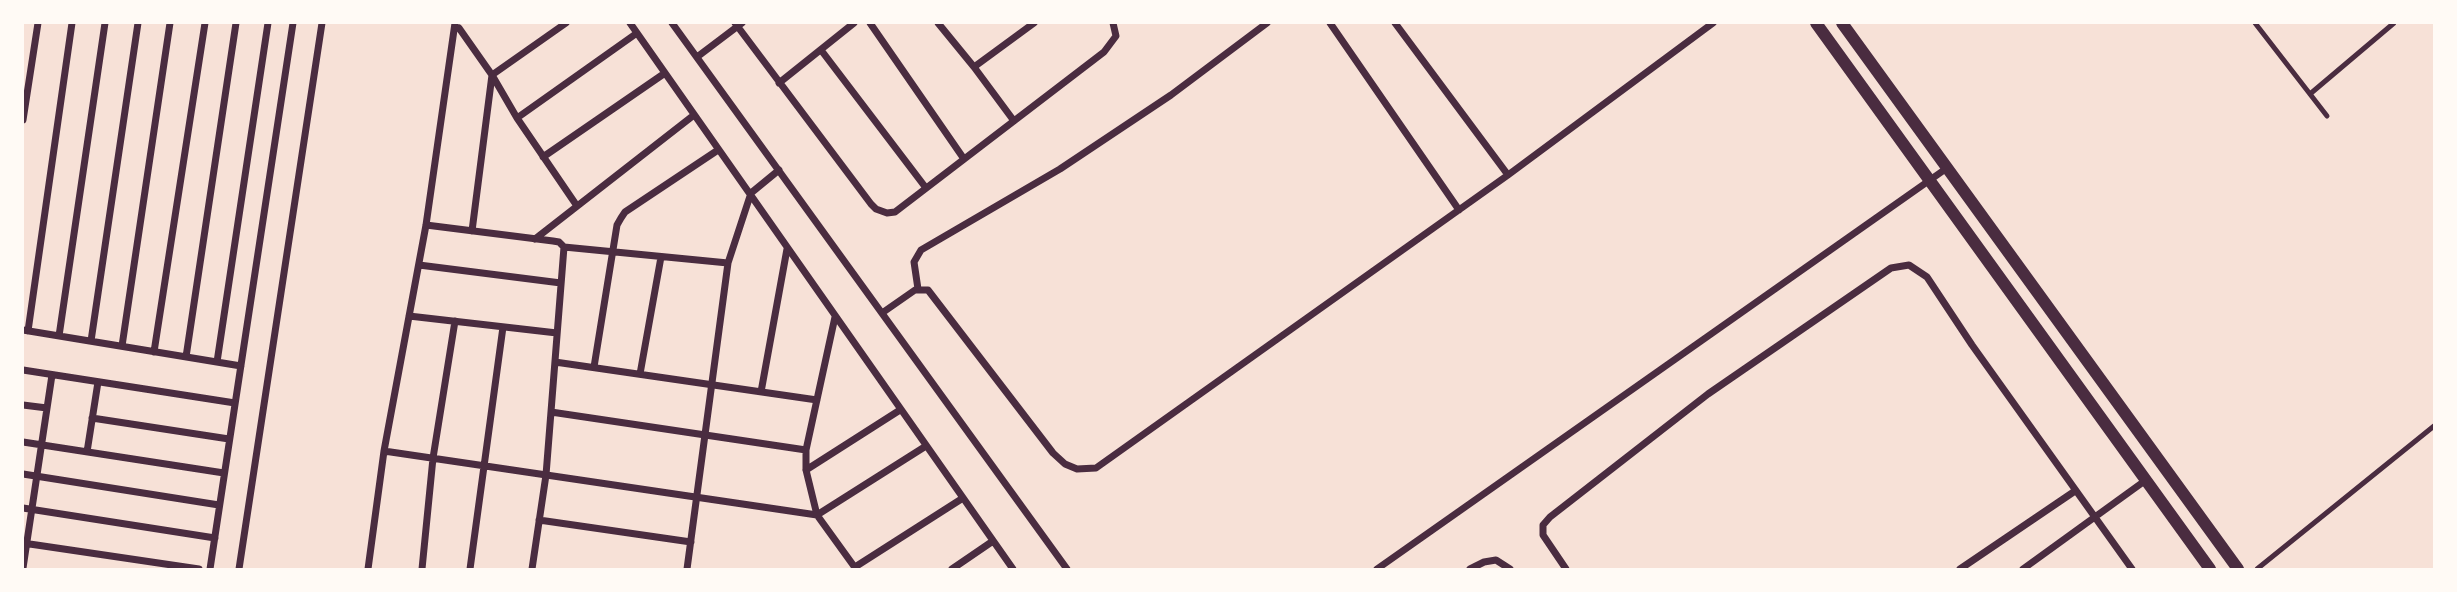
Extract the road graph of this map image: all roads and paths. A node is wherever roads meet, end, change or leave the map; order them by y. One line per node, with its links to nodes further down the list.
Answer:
1 (38, 23): 41 (street)
2 (72, 23): 70 (street)
3 (105, 23): 72 (street)
4 (138, 23): 73 (street)
5 (170, 23): 74 (street)
6 (205, 23): 75 (street)
7 (236, 23): 76 (street)
8 (268, 23): 77 (street)
9 (292, 23): 79 (street)
10 (322, 23): 127 (street)
11 (469, 23): 29 (street)
12 (566, 23): 35 (street)
13 (630, 23): 30 (street)
14 (672, 23): 32 (street)
15 (854, 23): 31 (street)
16 (870, 23): 45 (street)
17 (939, 23): 33 (street)
18 (1034, 23): 33 (street)
19 (1113, 23): 42 (street)
20 (1267, 23): 64 (street)
21 (1330, 23): 53 (street)
22 (1395, 23): 48 (street)
23 (1713, 23): 48 (street)
24 (1816, 23): 49 (street)
25 (1842, 23): 46 (street)
26 (2394, 23): 37 (lane)
27 (738, 24): 32 (street); 36 (street)
28 (2258, 24): 37 (lane)
29 (456, 27): 35 (street); 54 (street)
30 (638, 33): 34 (street); 40 (street)
31 (821, 50): 36 (street); 50 (street)
32 (697, 57): 47 (street)
33 (974, 66): 42 (street)
34 (665, 73): 38 (street); 44 (street)
35 (492, 75): 40 (street); 55 (street)
36 (779, 83): 50 (street)
37 (2310, 94): 39 (lane)
38 (694, 115): 43 (street); 52 (street)
39 (2327, 116)
40 (517, 118): 44 (street)
41 (23, 120)
42 (1014, 121): 45 (street)
43 (718, 150): 51 (street); 59 (street)
44 (543, 157): 52 (street)
45 (964, 159): 50 (street)
46 (1947, 168): 49 (street); 144 (street)
47 (779, 170): 51 (street); 65 (street)
48 (1507, 176): 53 (street)
49 (1930, 181): 110 (street); 136 (street)
50 (926, 188)
51 (751, 193): 58 (street); 61 (street)
52 (577, 206): 56 (street)
53 (1458, 210): 64 (street)
54 (426, 225): 55 (street); 62 (street)
55 (472, 231): 56 (street)
56 (535, 239): 57 (street)
57 (564, 247): 59 (street); 63 (street)
58 (787, 249): 67 (street); 86 (street)
59 (614, 252): 60 (street); 80 (street)
60 (661, 257): 61 (street); 82 (street)
61 (728, 263): 85 (street)
62 (419, 265): 63 (street); 66 (street)
63 (561, 283): 71 (street)
64 (918, 289): 65 (street)
65 (882, 313): 135 (street)
66 (409, 316): 68 (street); 101 (street)
67 (835, 317): 87 (street); 91 (street)
68 (455, 321): 69 (street); 103 (street)
69 (503, 327): 71 (street); 104 (street)
70 (25, 331): 72 (street)
71 (557, 333): 78 (street)
72 (59, 336): 73 (street)
73 (91, 341): 74 (street)
74 (122, 346): 75 (street)
75 (154, 352): 76 (street)
76 (186, 357): 77 (street)
77 (217, 362): 79 (street)
78 (555, 362): 80 (street); 92 (street)
79 (241, 366): 88 (street)
80 (594, 368): 82 (street)
81 (23, 370): 83 (street)
82 (640, 374): 85 (street)
83 (52, 375): 84 (street); 90 (street)
84 (98, 382): 88 (street); 93 (street)
85 (712, 386): 86 (street); 95 (street)
86 (761, 391): 87 (street)
87 (817, 400): 100 (street)
88 (235, 403): 96 (street)
89 (23, 405): 90 (street)
90 (47, 408): 98 (street)
91 (900, 410): 99 (street); 105 (street)
92 (551, 412): 95 (street); 108 (street)
93 (92, 418): 96 (street); 102 (street)
94 (2434, 426): 145 (lane)
95 (705, 435): 100 (street); 112 (street)
96 (229, 439): 106 (street)
97 (23, 442): 98 (street)
98 (41, 444): 102 (street); 109 (street)
99 (926, 446): 113 (street); 116 (street)
100 (806, 450): 105 (street)
101 (384, 451): 103 (street); 128 (street)
102 (87, 452): 106 (street)
103 (433, 458): 104 (street); 129 (street)
104 (483, 466): 108 (street); 130 (street)
105 (806, 470): 116 (street)
106 (224, 473): 114 (street)
107 (23, 474): 109 (street)
108 (546, 475): 112 (street); 118 (street)
109 (37, 477): 114 (street); 115 (street)
110 (2146, 480): 117 (street); 143 (street)
111 (2075, 491): 117 (street); 139 (street); 140 (street)
112 (697, 497): 116 (street); 121 (street)
113 (963, 498): 120 (street); 124 (street)
114 (219, 505): 119 (street)
115 (27, 509): 119 (street); 122 (street)
116 (817, 514): 124 (street)
117 (2095, 519): 141 (street); 142 (street)
118 (539, 520): 121 (street); 131 (street)
119 (215, 538): 126 (street)
120 (993, 541): 133 (street); 134 (street)
121 (691, 542): 132 (street)
122 (25, 543): 123 (street); 125 (street)
123 (23, 568)
124 (855, 568)
125 (199, 569)
126 (210, 569)
127 (239, 569)
128 (368, 569)
129 (422, 569)
130 (470, 569)
131 (531, 569)
132 (687, 569)
133 (952, 569)
134 (1013, 569)
135 (1067, 569)
136 (1377, 569)
137 (1471, 569): 138 (street)
138 (1510, 569)
139 (1566, 569)
140 (1959, 569)
141 (2023, 569)
142 (2132, 569)
143 (2210, 569)
144 (2238, 569)
145 (2257, 569)

